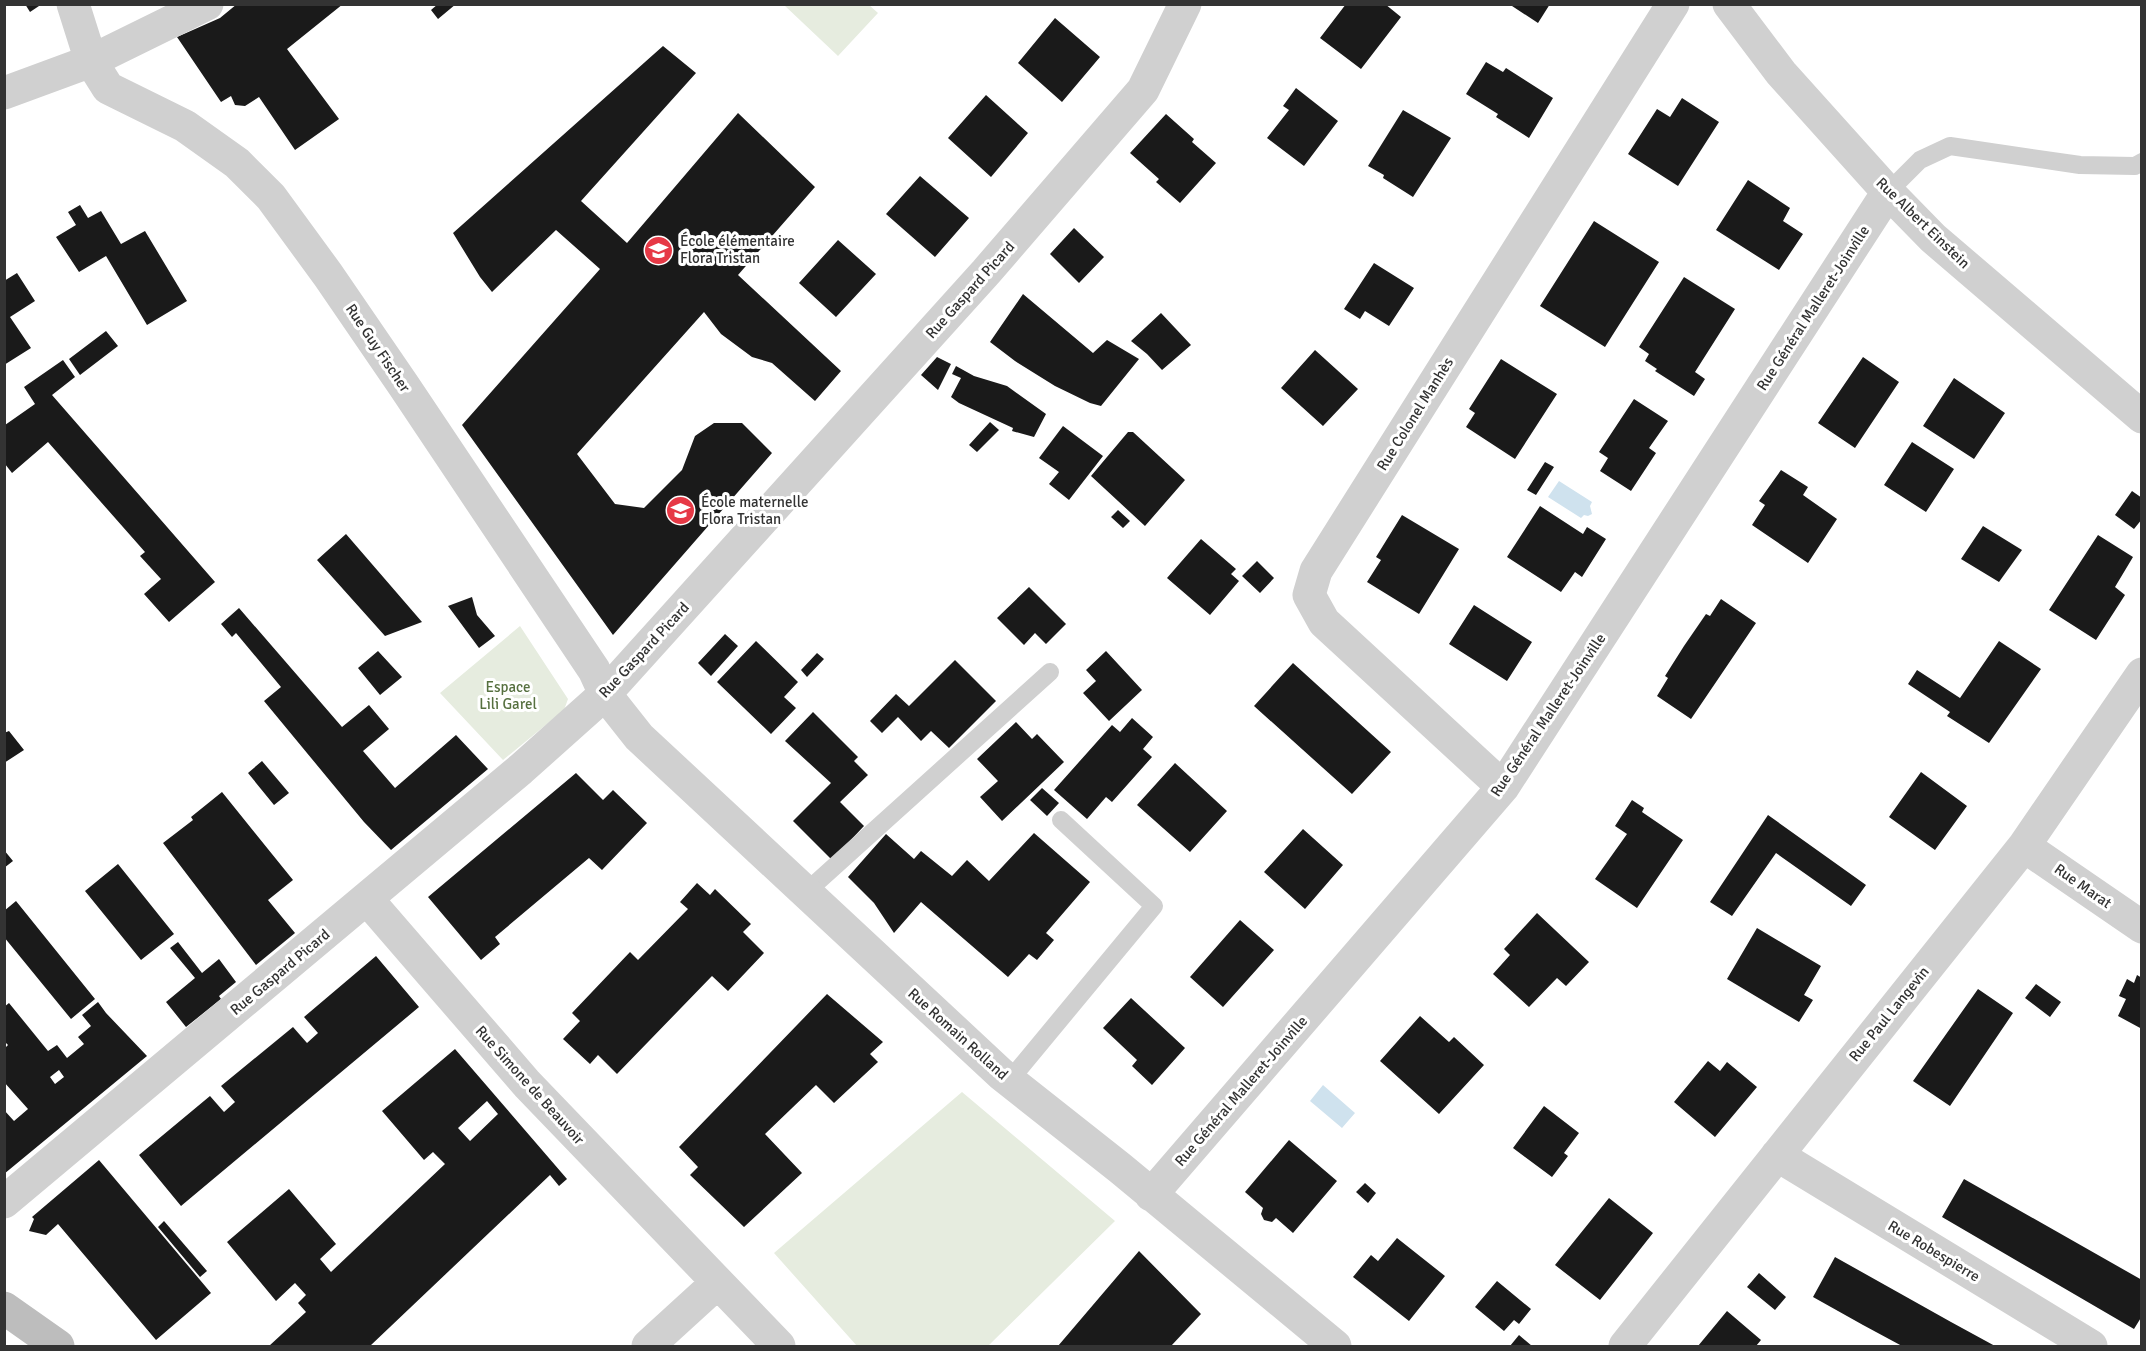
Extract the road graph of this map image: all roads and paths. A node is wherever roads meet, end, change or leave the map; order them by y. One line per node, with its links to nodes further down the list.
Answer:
1 (73, 4): 6 (street, Rue Guy Fischer)
2 (207, 4): 6 (street)
3 (1185, 4): 13 (street, Rue Gaspard Picard)
4 (1673, 4): 14 (street, Rue Colonel Manhès)
5 (1729, 4): 9 (street, Rue Albert Einstein)
6 (91, 61): 7 (street); 13 (street, Rue Guy Fischer)
7 (4, 93)
8 (2142, 162): 9 (lane)
9 (1888, 192): 10 (street, Rue Albert Einstein); 14 (street, Rue Général Malleret-Joinville)
10 (2142, 417)
11 (1050, 672): 17 (lane)
12 (2142, 674): 16 (street, Rue Paul Langevin)
13 (605, 694): 17 (street, Rue Romain Rolland); 18 (street, Rue Gaspard Picard)
14 (1503, 787): 22 (street, Rue Général Malleret-Joinville)
15 (1061, 820): 20 (lane)
16 (2024, 846): 19 (street, Rue Marat); 21 (street, Rue Paul Langevin)
17 (805, 893): 20 (street, Rue Romain Rolland)
18 (367, 899): 23 (street, Rue Gaspard Picard); 24 (street, Rue Simone de Beauvoir)
19 (2142, 927)
20 (1010, 1081): 22 (street, Rue Romain Rolland)
21 (1777, 1155): 30 (street, Rue Paul Langevin); 31 (street, Rue Robespierre)
22 (1151, 1195): 29 (street, Rue Romain Rolland)
23 (4, 1202)
24 (708, 1274): 27 (street); 28 (street, Rue Simone de Beauvoir)
25 (4, 1308): 26 (main road)
26 (58, 1347)
27 (648, 1347)
28 (779, 1347)
29 (1335, 1347)
30 (1625, 1347)
31 (2091, 1347)

